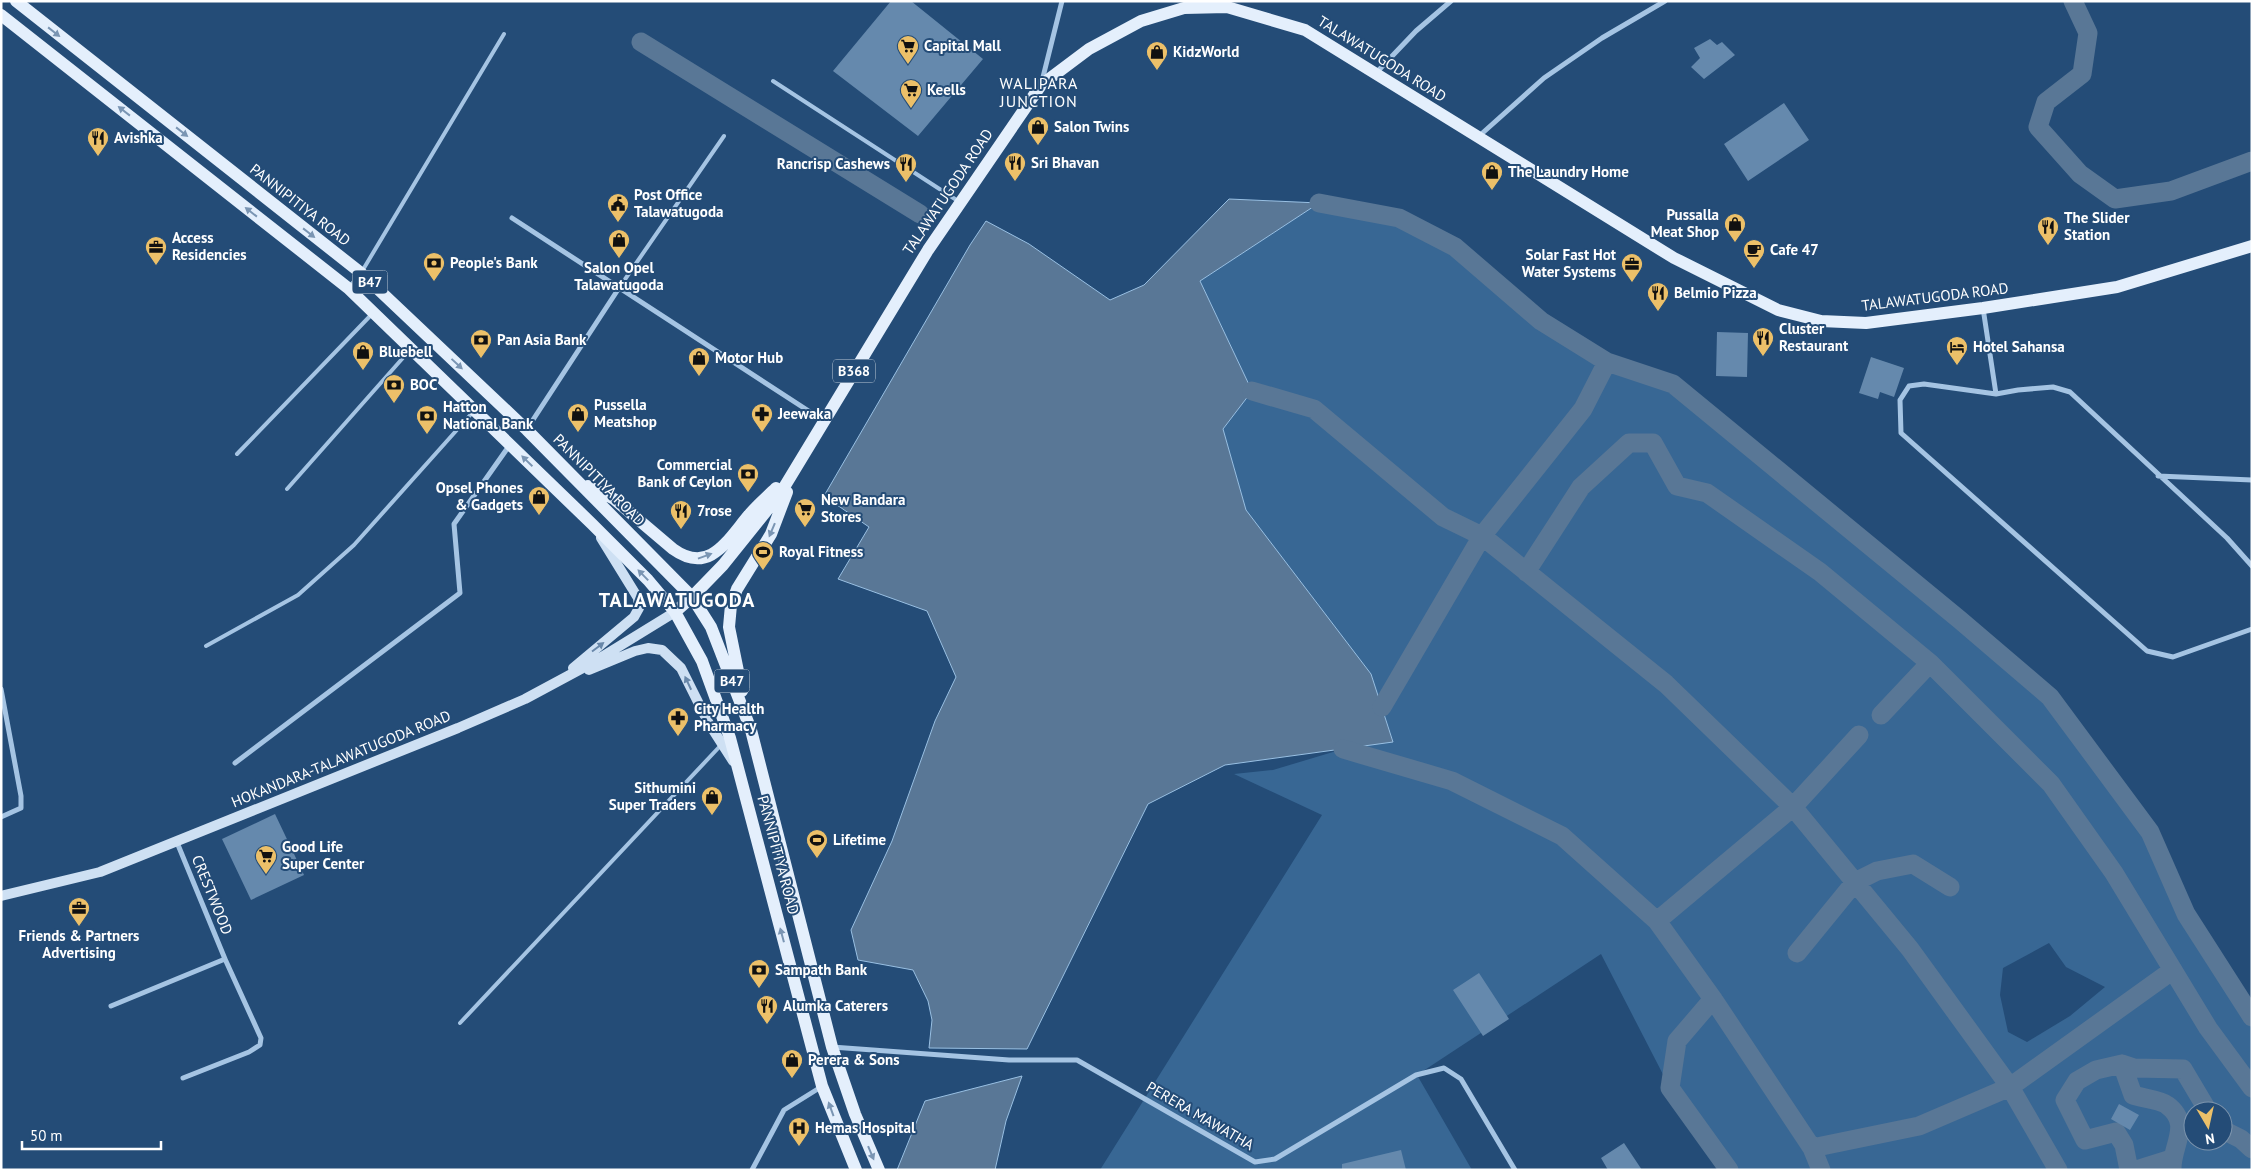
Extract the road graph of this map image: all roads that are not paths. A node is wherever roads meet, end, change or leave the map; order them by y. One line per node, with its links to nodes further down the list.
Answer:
1 (16, 1): 16 (main road, PANNIPITIYA ROAD / B47, one-way to 16)
2 (1062, 1): 10 (street)
3 (1451, 1): 8 (street)
4 (1665, 1): 12 (street)
5 (1229, 4): 8 (main road, TALAWATUGODA ROAD / B368); 10 (main road, TALAWATUGODA ROAD / B368)
6 (1, 14): 17 (main road, PANNIPITIYA ROAD / B47, one-way to 6)
7 (504, 34): 16 (lane)
8 (1375, 74): 12 (main road, TALAWATUGODA ROAD / B368)
9 (773, 81): 13 (lane)
10 (1041, 85): 13 (main road, TALAWATUGODA ROAD / B368)
11 (724, 136): 18 (lane)
12 (1478, 138): 19 (main road, TALAWATUGODA ROAD / B368)
13 (960, 202): 24 (main road, TALAWATUGODA ROAD / B368)
14 (512, 218): 18 (street)
15 (2252, 246): 19 (main road, TALAWATUGODA ROAD / B368)
16 (361, 273): 17 (lane); 25 (main road, PANNIPITIYA ROAD / B47, one-way to 25)
17 (348, 288): 20 (main road, PANNIPITIYA ROAD / B47)
18 (619, 288): 24 (street); 25 (street)
19 (1984, 308): 22 (street)
20 (374, 312): 21 (main road, PANNIPITIYA ROAD / B47); 27 (lane)
21 (412, 348): 23 (main road, PANNIPITIYA ROAD / B47); 32 (lane)
22 (1996, 394): 29 (street); 37 (street)
23 (475, 410): 26 (main road, PANNIPITIYA ROAD / B47); 38 (lane)
24 (825, 421): 28 (main road, TALAWATUGODA ROAD / B368)
25 (526, 430): 30 (main road, PANNIPITIYA ROAD / B47)
26 (510, 445): 33 (main road, PANNIPITIYA ROAD / B47, one-way to 26); 43 (street)
27 (237, 454)
28 (796, 468): 30 (main road, one-way to 28); 35 (main road, TALAWATUGODA ROAD / B368); 41 (main road, one-way to 41)
29 (2158, 476): 31 (street); 34 (street)
30 (578, 480): 35 (main road, PANNIPITIYA ROAD / B47)
31 (2252, 480)
32 (287, 490)
33 (592, 524): 36 (main road, PANNIPITIYA ROAD / B47, one-way to 33); 39 (main road, one-way to 33)
34 (2252, 566)
35 (692, 597): 36 (main road, TALAWATUGODA ROAD); 41 (main road, PANNIPITIYA ROAD / B47)
36 (675, 612): 39 (main road, HOKANDARA-TALAWATUGODA ROAD); 42 (main road, PANNIPITIYA ROAD / B47)
37 (2252, 629)
38 (206, 646)
39 (562, 679): 42 (main road, one-way to 39); 45 (main road, HOKANDARA-TALAWATUGODA ROAD)
40 (1, 689): 44 (street)
41 (745, 713): 50 (main road, PANNIPITIYA ROAD / B47)
42 (726, 741): 49 (lane); 52 (main road, PANNIPITIYA ROAD / B47, one-way to 42)
43 (235, 763)
44 (1, 817)
45 (176, 840): 46 (main road, HOKANDARA-TALAWATUGODA ROAD); 47 (street, CRESTWOOD)
46 (1, 896)
47 (225, 959): 48 (street, CRESTWOOD); 51 (street, CRESTWOOD)
48 (111, 1006)
49 (460, 1023)
50 (832, 1047): 55 (main road, PANNIPITIYA ROAD / B47, one-way to 55); 56 (street, PERERA MAWATHA)
51 (183, 1078)
52 (822, 1086): 53 (street); 54 (main road, PANNIPITIYA ROAD / B47, one-way to 52)
53 (752, 1170)
54 (856, 1170)
55 (879, 1170)
56 (1515, 1170)

